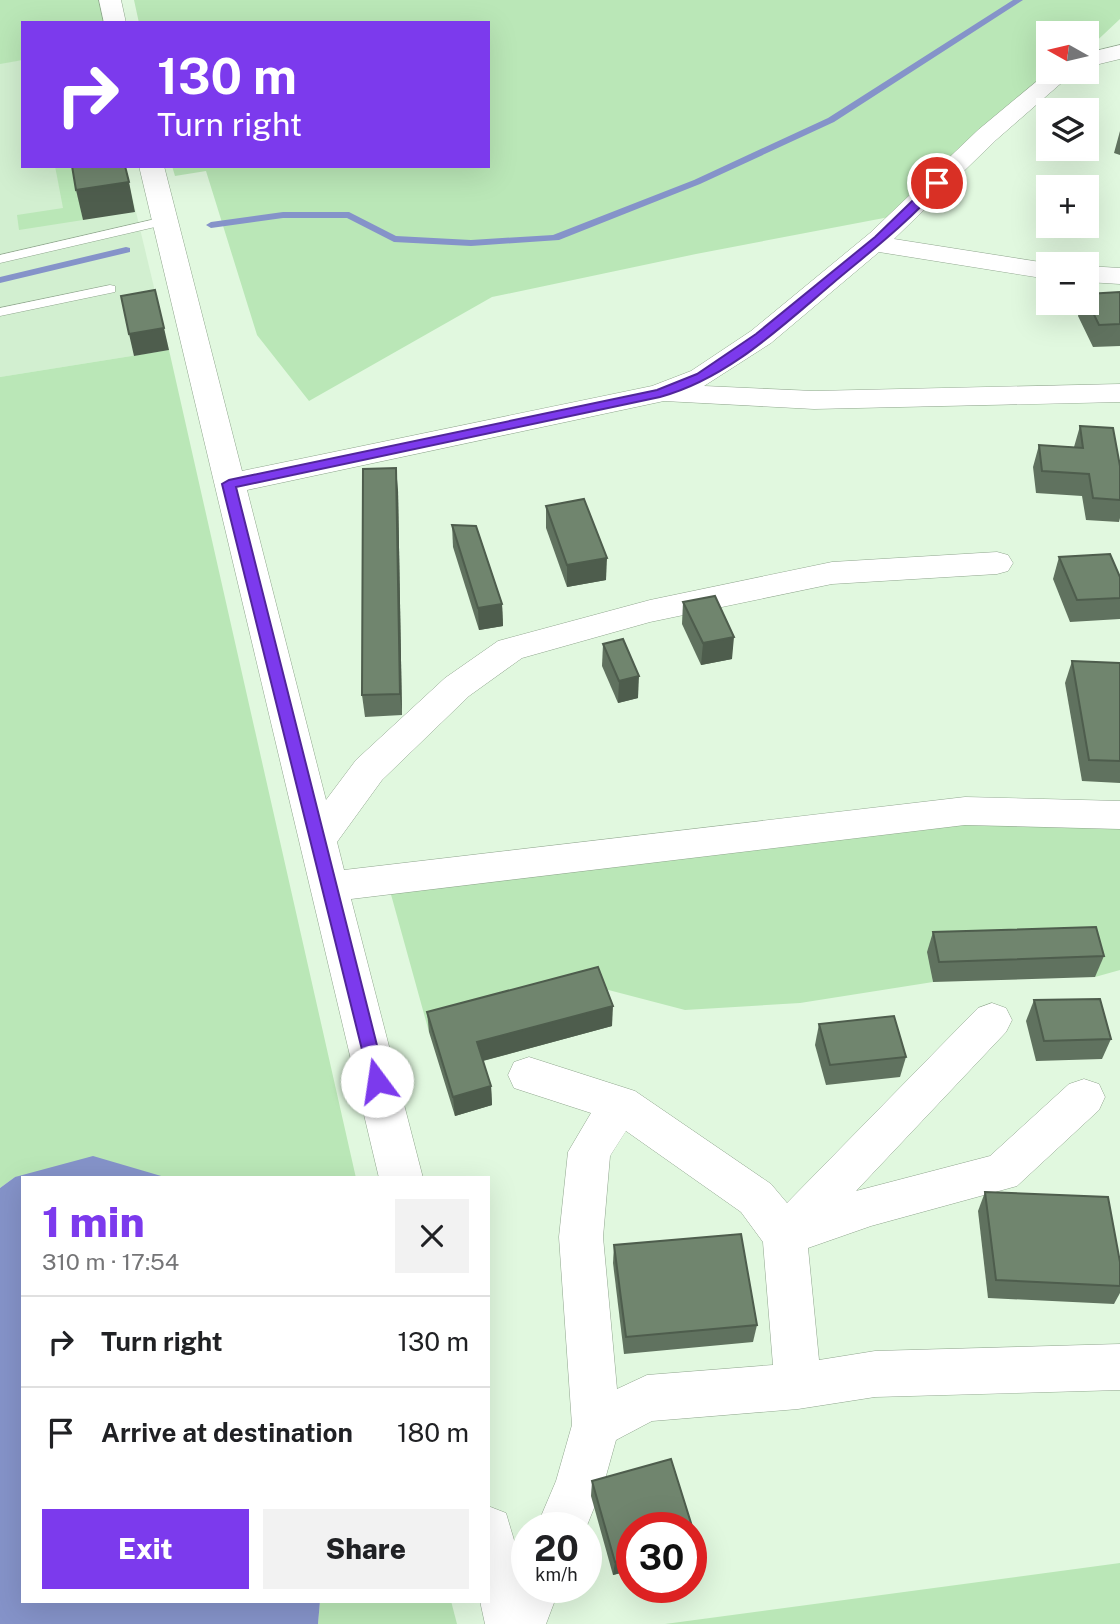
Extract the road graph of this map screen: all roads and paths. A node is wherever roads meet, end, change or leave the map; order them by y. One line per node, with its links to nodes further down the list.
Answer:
1 (110, 0): 2 (street)
2 (115, 21)
3 (1120, 52): 4 (street)
4 (1099, 57)
5 (1048, 84): 8 (street)
6 (151, 168): 7 (street)
7 (164, 221): 9 (lane); 17 (street)
8 (871, 243): 10 (street); 15 (street)
9 (0, 258)
10 (1036, 269)
11 (1099, 275): 12 (street)
12 (1120, 276)
13 (110, 289): 14 (lane)
14 (0, 312)
15 (660, 393): 16 (street); 17 (street)
16 (1120, 393)
17 (229, 484): 20 (street)
18 (998, 563): 20 (street)
19 (1120, 816): 21 (street)
20 (317, 840): 21 (street)
21 (328, 887): 26 (street)
22 (992, 1020): 27 (street)
23 (530, 1075): 25 (street)
24 (1084, 1097): 27 (street)
25 (620, 1104): 27 (street); 30 (street)
26 (400, 1176)
27 (785, 1236): 29 (street)
28 (1120, 1367): 29 (street)
29 (798, 1386): 30 (street)
30 (596, 1425): 31 (street)
31 (568, 1512)
32 (490, 1539): 34 (street)
33 (529, 1603): 35 (street)
34 (511, 1624)
35 (520, 1624)

